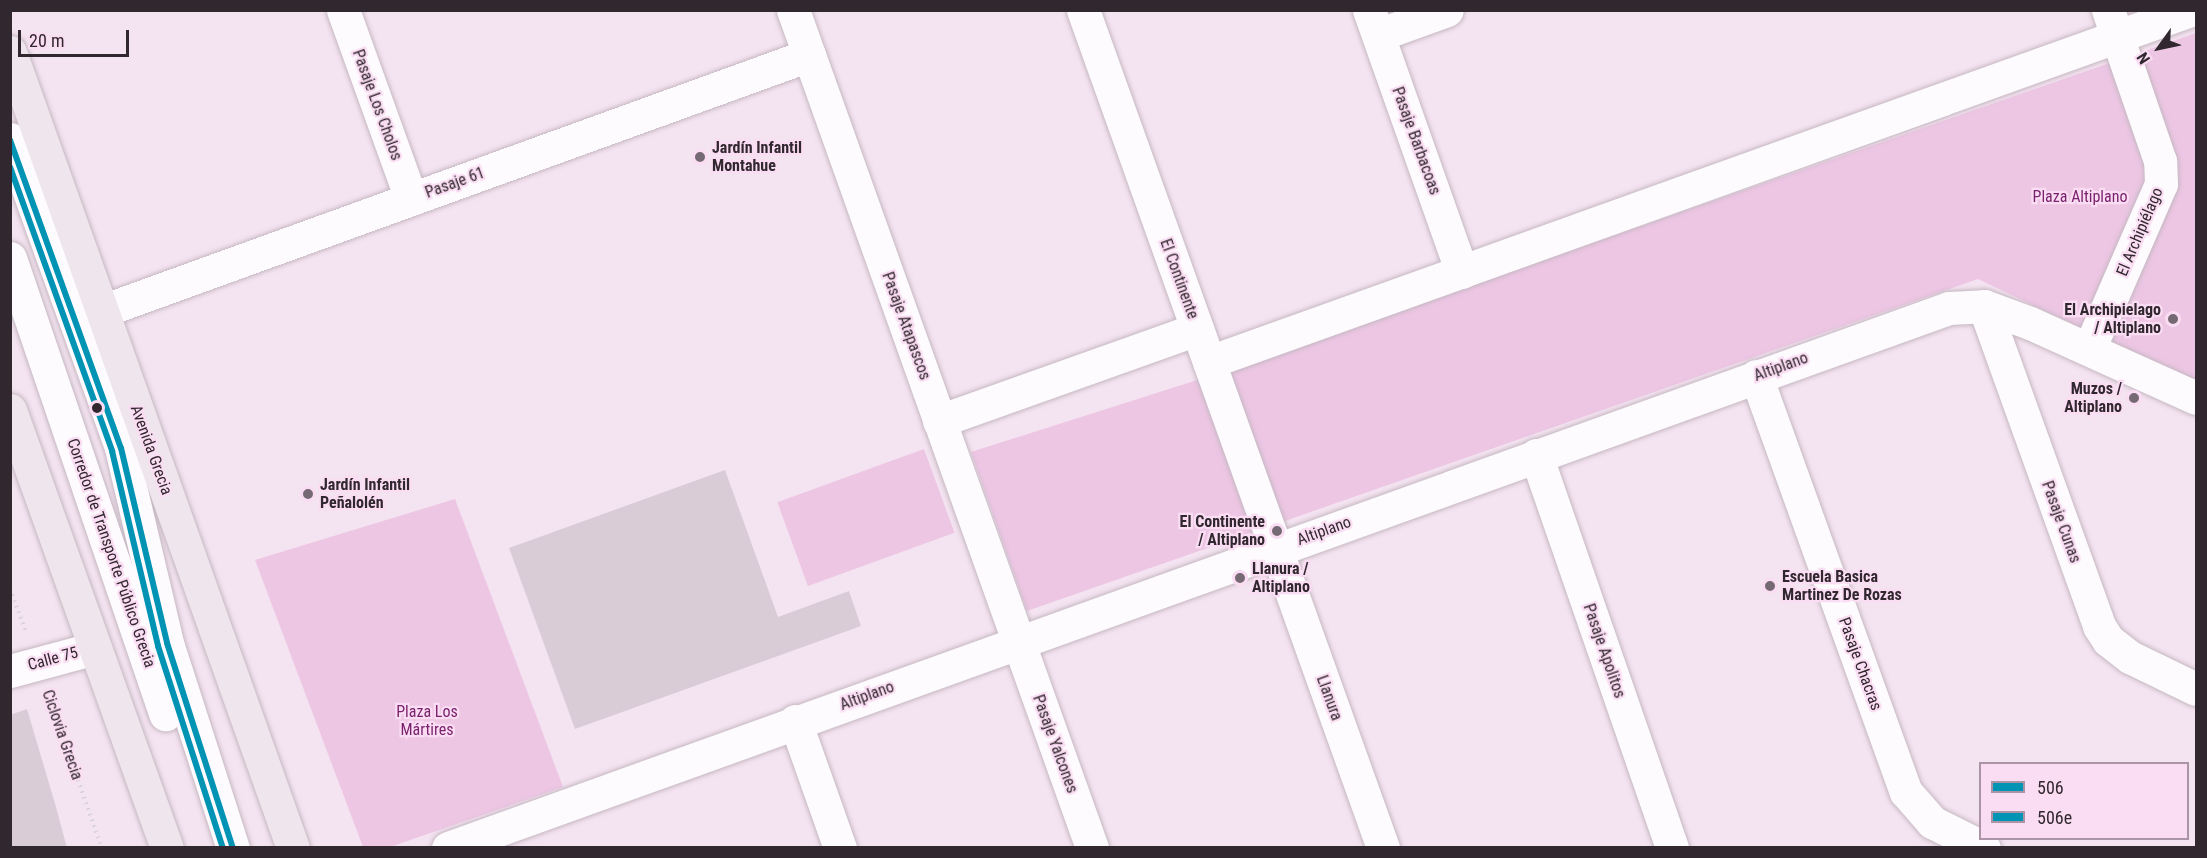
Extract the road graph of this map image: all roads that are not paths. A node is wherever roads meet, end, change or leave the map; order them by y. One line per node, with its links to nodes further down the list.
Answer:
1 (343, 10): 11 (street, Pasaje Los Cholos)
2 (793, 10): 9 (street, Pasaje Atapascos)
3 (1083, 10): 16 (street, El Continente)
4 (1448, 10): 6 (street)
5 (2191, 10): 7 (street)
6 (1373, 23): 13 (street, Pasaje Barbacoas)
7 (2113, 24): 13 (street); 17 (street, El Archipiélago)
8 (10, 51): 15 (main road, Avenida Grecia)
9 (809, 56): 11 (street, Pasaje 61); 22 (street, Pasaje Atapascos)
10 (10, 139): 32 (street, Corredor de Transporte Público Grecia)
11 (411, 199): 15 (street, Pasaje 61)
12 (10, 258): 31 (street, Corredor de Transporte Público Grecia)
13 (1462, 272): 18 (street)
14 (1984, 306): 17 (street, Altiplano); 19 (street, Altiplano); 28 (street, Pasaje Cunas)
15 (102, 311): 33 (main road, Avenida Grecia)
16 (1197, 329): 18 (street, El Continente); 22 (street)
17 (2090, 347): 20 (street, Altiplano)
18 (1209, 362): 24 (street, El Continente)
19 (1756, 376): 23 (street, Altiplano); 39 (street, Pasaje Chacras)
20 (2196, 398)
21 (10, 410): 26 (main road)
22 (939, 421): 25 (street, Pasaje Atapascos)
23 (1536, 455): 24 (street, Altiplano); 38 (street, Pasaje Apolitos)
24 (1276, 548): 25 (street, Altiplano); 37 (street, Llanura)
25 (1018, 641): 29 (street, Altiplano); 36 (street, Pasaje Yalcones)
26 (95, 648): 27 (street, Calle 75); 30 (main road)
27 (24, 667)
28 (2196, 688)
29 (795, 721): 34 (street, Altiplano); 35 (street)
30 (167, 848)
31 (211, 848)
32 (233, 848)
33 (293, 848)
34 (448, 848)
35 (840, 848)
36 (1092, 848)
37 (1383, 848)
38 (1672, 848)
39 (1984, 848)

